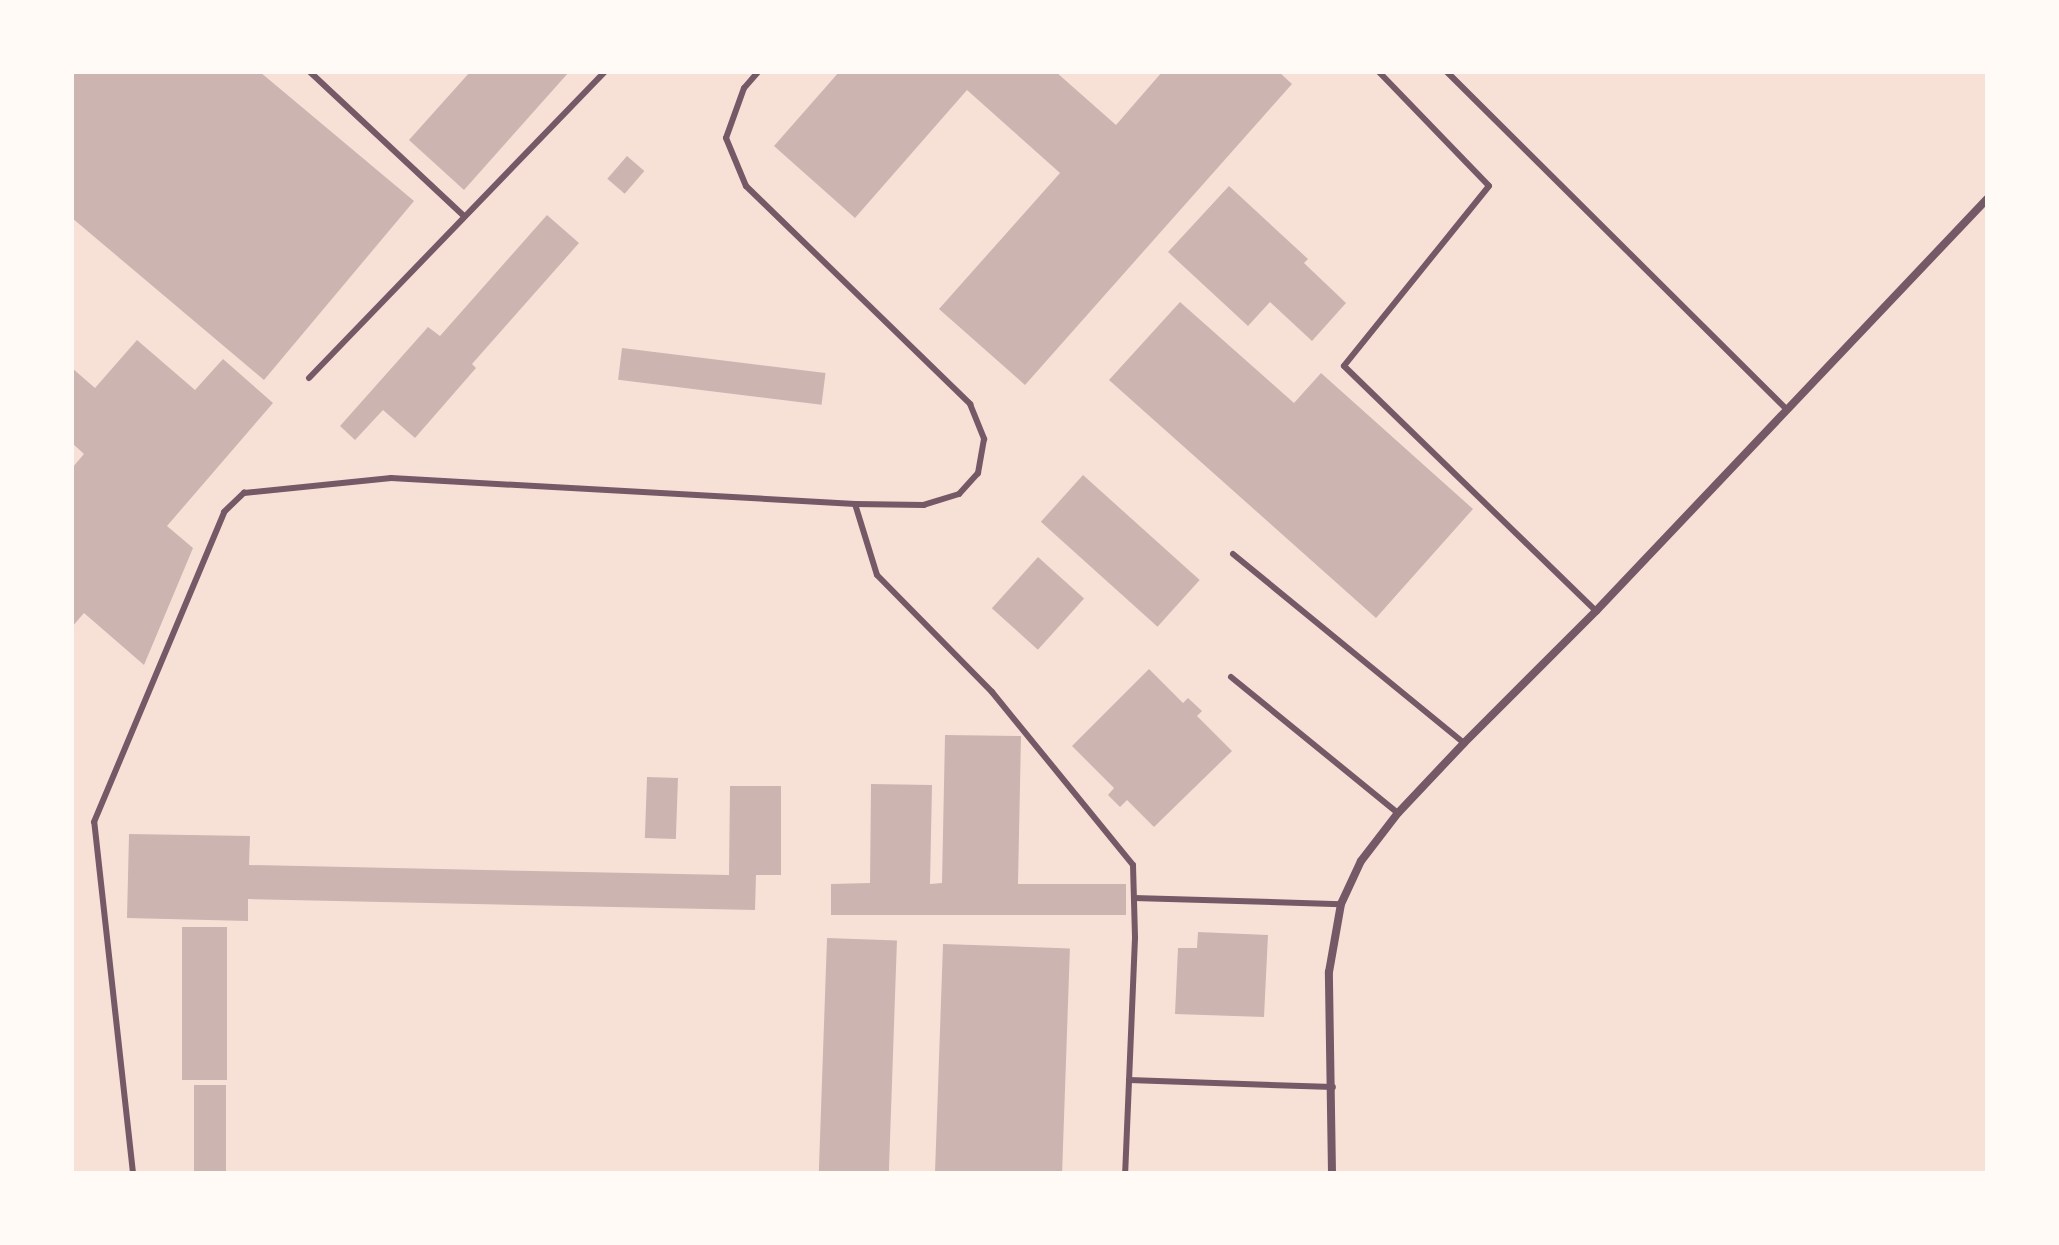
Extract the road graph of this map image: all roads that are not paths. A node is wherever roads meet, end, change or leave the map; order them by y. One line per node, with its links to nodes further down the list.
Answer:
1 (310, 72): 7 (lane)
2 (605, 72): 7 (lane)
3 (758, 72): 10 (lane)
4 (1379, 72): 12 (lane)
5 (1447, 72): 9 (lane)
6 (1987, 199): 9 (street)
7 (463, 215): 8 (lane)
8 (309, 378)
9 (1787, 410): 12 (street)
10 (855, 504): 16 (lane); 20 (lane)
11 (1233, 554): 14 (lane)
12 (1596, 611): 14 (street)
13 (1231, 677): 15 (lane)
14 (1464, 743): 15 (street)
15 (1398, 813): 17 (street)
16 (1134, 898): 17 (lane); 18 (lane)
17 (1341, 904): 19 (street)
18 (1129, 1080): 19 (lane); 21 (lane)
19 (1333, 1087): 22 (street)
20 (133, 1173)
21 (1125, 1173)
22 (1332, 1173)

